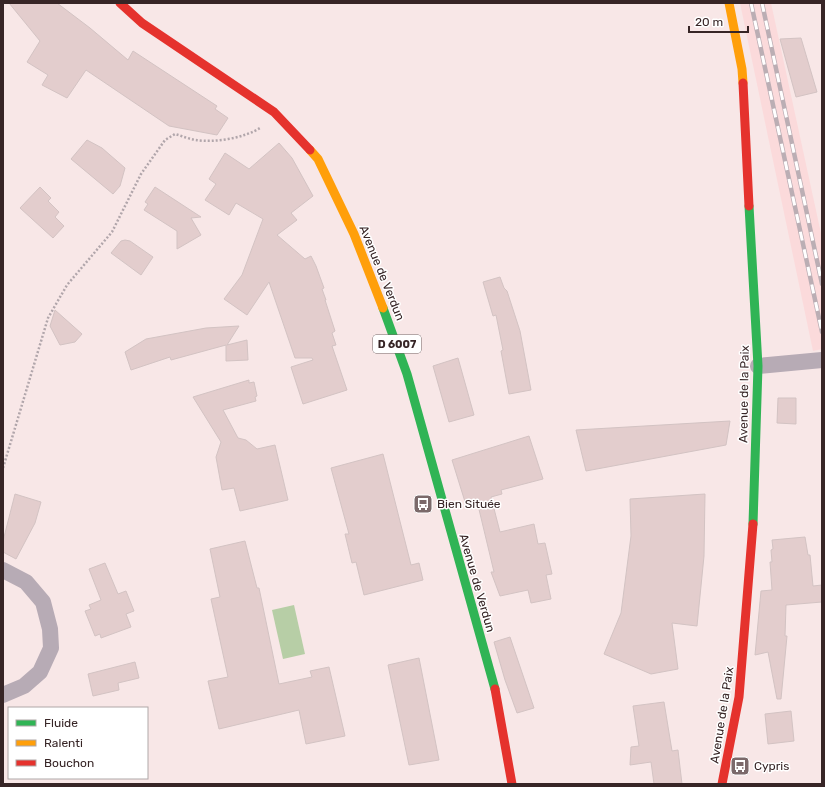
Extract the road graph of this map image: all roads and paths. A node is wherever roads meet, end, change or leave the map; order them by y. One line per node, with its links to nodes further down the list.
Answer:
1 (120, 3): 3 (main road, Avenue de Verdun / D 6007)
2 (729, 3): 5 (main road, Avenue de la Paix)
3 (274, 112): 6 (path); 9 (main road, Avenue de Verdun / D 6007)
4 (822, 360): 5 (street)
5 (758, 366): 10 (main road, Avenue de la Paix)
6 (3, 468)
7 (3, 570): 8 (street)
8 (3, 695)
9 (512, 784)
10 (722, 784)

